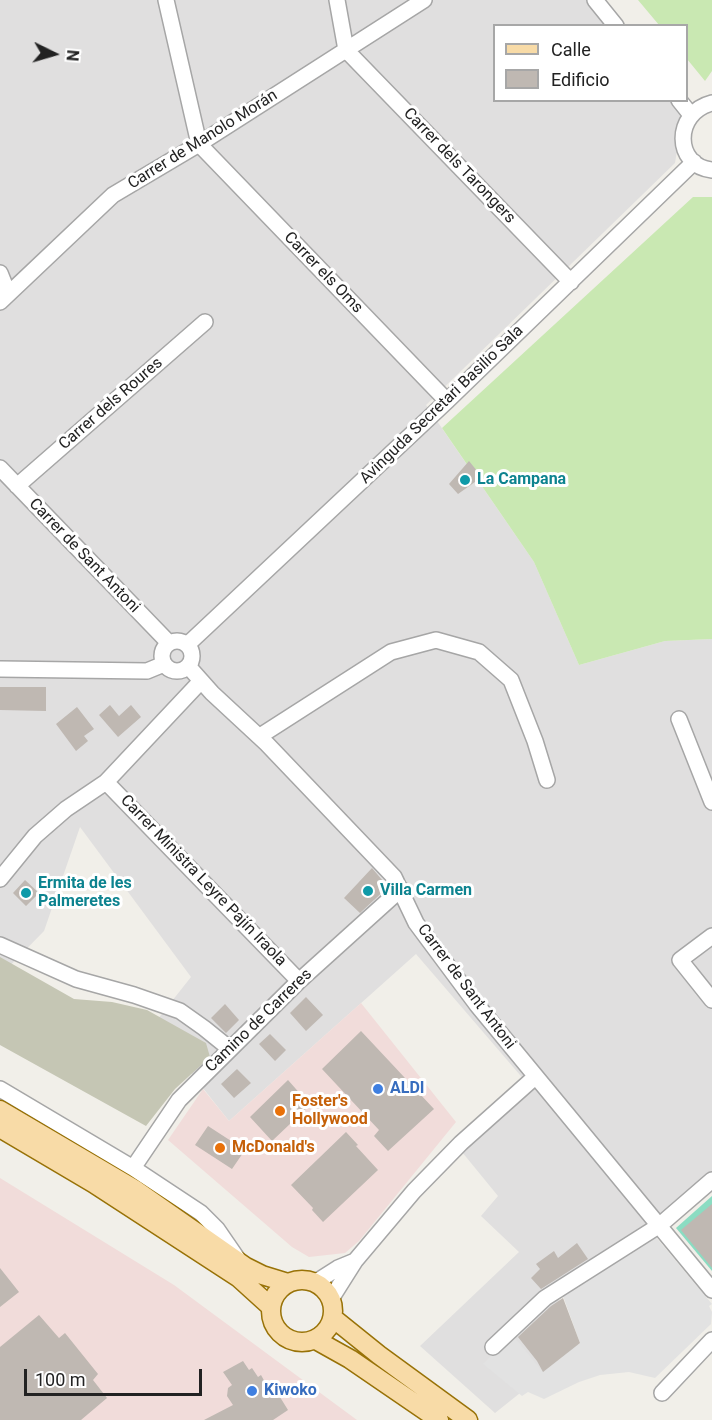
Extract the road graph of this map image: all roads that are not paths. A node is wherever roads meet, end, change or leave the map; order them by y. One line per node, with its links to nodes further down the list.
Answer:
1 (166, 0): 10 (street)
2 (337, 0): 6 (street)
3 (424, 0): 6 (street, Carrer de Manolo Morán)
4 (595, 0): 5 (street)
5 (614, 24)
6 (346, 50): 10 (street, Carrer de Manolo Morán); 14 (street, Carrer dels Tarongers)
7 (681, 102): 9 (street)
8 (712, 103): 9 (street)
9 (691, 115): 11 (street)
10 (199, 144): 15 (street, Carrer de Manolo Morán); 17 (street, Carrer els Oms)
11 (694, 162): 12 (street); 14 (street, Avinguda Secretari Basilio Sala)
12 (712, 170)
13 (0, 273): 15 (street)
14 (571, 282): 17 (street, Avinguda Secretari Basilio Sala)
15 (4, 297)
16 (205, 322): 19 (street, Carrer dels Roures)
17 (447, 401): 21 (street, Avinguda Secretari Basilio Sala)
18 (0, 468): 19 (street, Carrer de Sant Antoni)
19 (17, 486): 20 (street, Carrer de Sant Antoni)
20 (169, 643): 21 (street); 22 (street)
21 (187, 645): 23 (street)
22 (164, 664): 23 (street); 24 (street)
23 (188, 666): 25 (street, Carrer de Sant Antoni)
24 (0, 669)
25 (201, 681): 27 (street, Carrer de Sant Antoni); 29 (street)
26 (679, 719): 30 (street)
27 (260, 736): 28 (street); 32 (street, Carrer de Sant Antoni)
28 (547, 780)
29 (106, 782): 31 (street); 35 (street, Carrer Ministra Leyre Pajín Iraola)
30 (712, 802)
31 (0, 879)
32 (401, 889): 35 (street, Camino de Carreres); 38 (street, Carrer de Sant Antoni)
33 (712, 936): 36 (street)
34 (0, 945): 37 (street)
35 (300, 981): 37 (street, Camino de Carreres)
36 (712, 1000)
37 (230, 1049): 42 (street, Camino de Carreres)
38 (535, 1077): 44 (street, Carrer de Sant Antoni); 46 (street)
39 (0, 1089): 42 (street)
40 (0, 1110): 45 (main road)
41 (0, 1128): 51 (main road)
42 (133, 1168): 45 (street)
43 (712, 1180): 44 (street)
44 (660, 1225): 49 (street, Carrer de Sant Antoni); 55 (street)
45 (238, 1260): 48 (main road)
46 (356, 1261): 47 (street); 50 (street)
47 (316, 1282): 48 (main road); 50 (main road)
48 (288, 1283): 51 (main road)
49 (712, 1290)
50 (332, 1299): 52 (main road)
51 (271, 1307): 53 (main road)
52 (333, 1318): 53 (main road); 58 (main road)
53 (316, 1340): 57 (main road)
54 (712, 1340): 56 (street)
55 (493, 1347)
56 (662, 1393)
57 (439, 1420)
58 (468, 1420)

